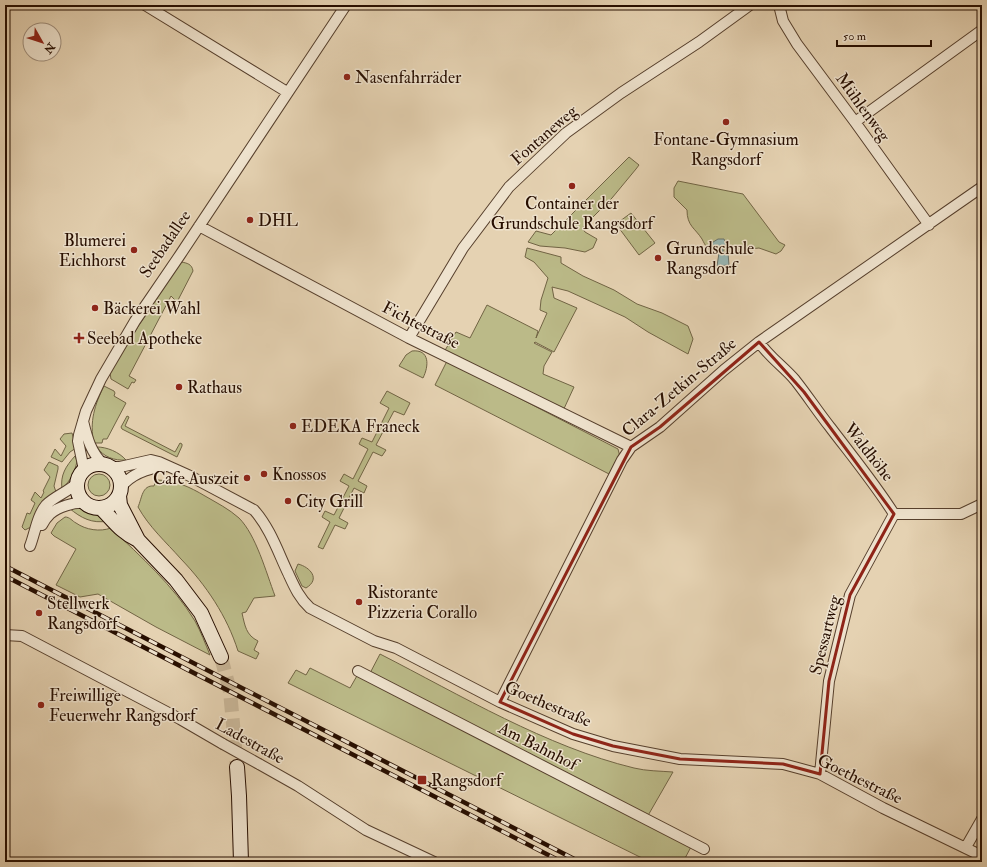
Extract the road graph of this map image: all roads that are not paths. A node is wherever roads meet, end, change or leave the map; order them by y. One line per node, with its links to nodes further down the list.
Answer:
1 (145, 5): 6 (street)
2 (346, 5): 6 (street, Seebadallee)
3 (750, 5): 11 (street, Fontaneweg)
4 (779, 5): 7 (street, Mühlenweg)
5 (982, 30): 7 (street)
6 (287, 92): 10 (street, Seebadallee)
7 (855, 122): 9 (street, Mühlenweg)
8 (982, 187): 9 (street, Clara-Zetkin-Straße)
9 (929, 225): 12 (street, Clara-Zetkin-Straße)
10 (199, 226): 11 (street, Fichtestraße); 13 (street, Seebadallee)
11 (409, 338): 14 (street, Fichtestraße)
12 (759, 342): 14 (street, Clara-Zetkin-Straße); 23 (street, Waldhöhe)
13 (83, 422): 15 (street); 17 (street, Seebadallee)
14 (631, 447): 30 (street, Clara-Zetkin-Straße)
15 (107, 466): 16 (street, Goethestraße); 17 (street); 19 (street)
16 (168, 466): 19 (street); 30 (street, Goethestraße)
17 (84, 470): 18 (street)
18 (77, 483): 20 (street); 24 (street)
19 (120, 492): 22 (street); 25 (street)
20 (84, 503): 22 (street); 24 (street)
21 (982, 504): 23 (street)
22 (101, 508): 25 (street)
23 (894, 514): 32 (street, Spessartweg)
24 (34, 534): 26 (street)
25 (138, 540): 28 (street)
26 (30, 546)
27 (5, 635): 38 (street, Ladestraße, bridge)
28 (221, 657)
29 (358, 671): 35 (street, Am Bahnhof)
30 (500, 702): 32 (street, Goethestraße)
31 (237, 767): 37 (street)
32 (820, 774): 34 (street, Goethestraße)
33 (982, 819): 34 (street)
34 (966, 847): 36 (street, Goethestraße)
35 (704, 849)
36 (982, 856)
37 (240, 862)
38 (434, 862)

